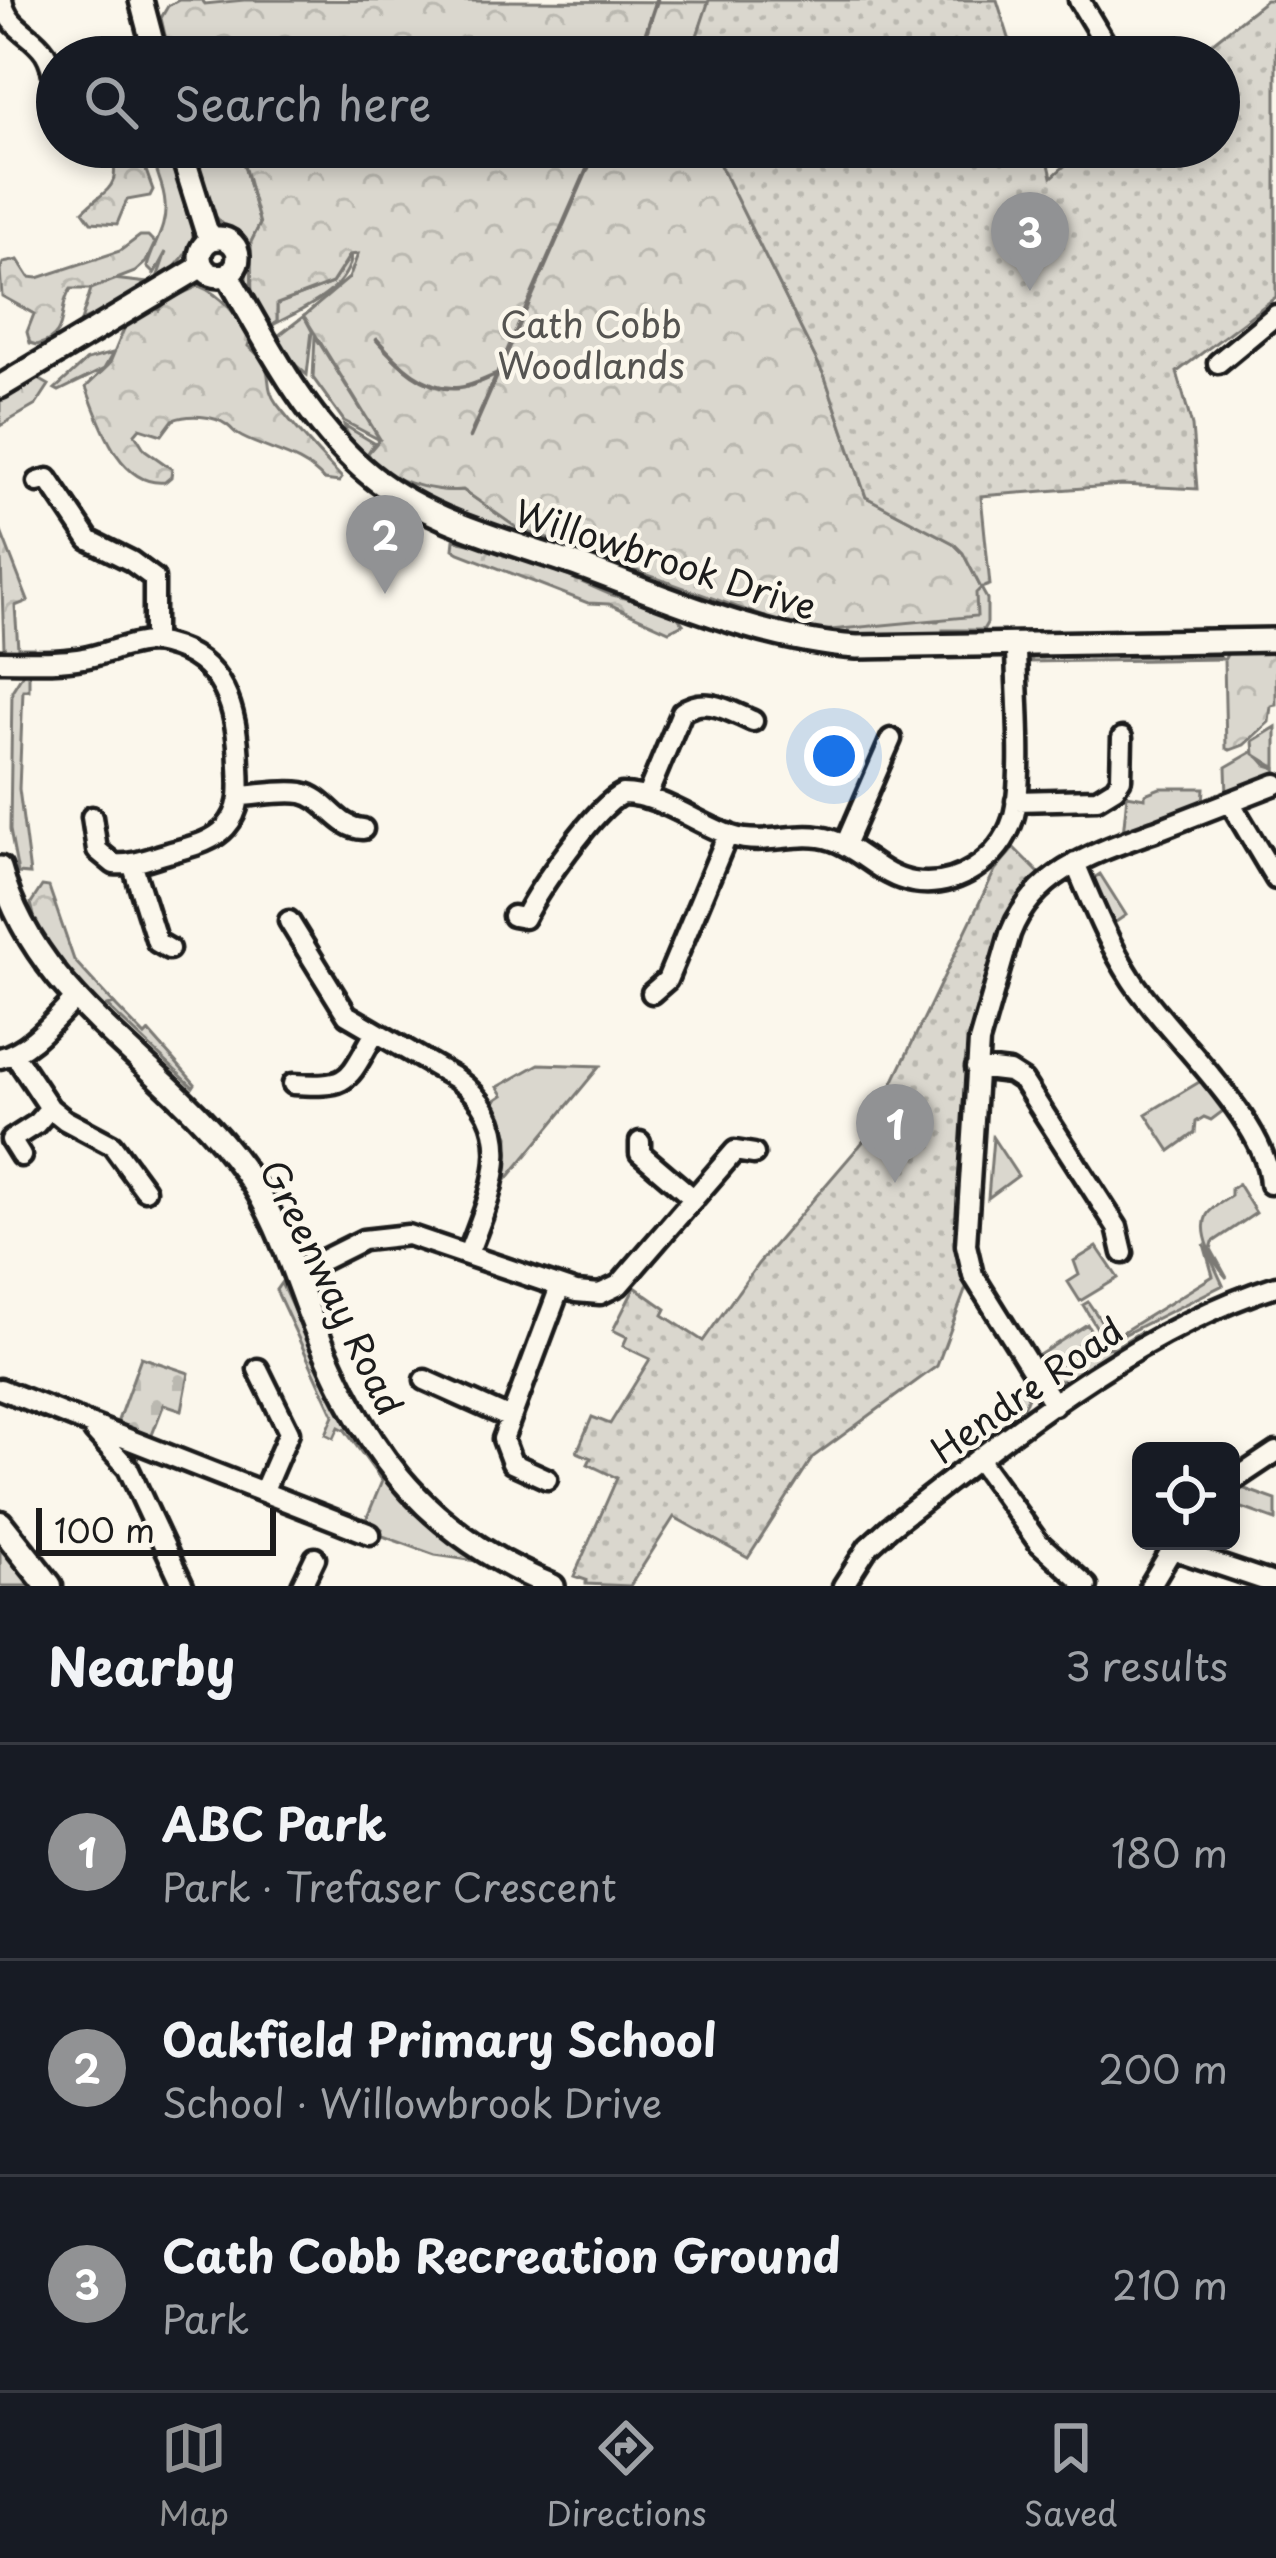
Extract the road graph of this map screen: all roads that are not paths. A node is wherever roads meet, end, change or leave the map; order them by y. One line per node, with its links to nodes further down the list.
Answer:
1 (2, 0): 6 (street)
2 (141, 0): 4 (street)
3 (1079, 0): 5 (street)
4 (150, 36)
5 (1101, 36)
6 (36, 46)
7 (187, 168): 8 (street)
8 (213, 239): 9 (street); 10 (street)
9 (202, 266): 10 (street); 13 (street)
10 (227, 274): 17 (street, Willowbrook Drive)
11 (1276, 315): 12 (street)
12 (1218, 363)
13 (0, 387)
14 (38, 482): 16 (street)
15 (1276, 640): 17 (street, Willowbrook Drive)
16 (154, 642): 18 (street); 23 (street)
17 (1016, 645): 25 (street)
18 (0, 661)
19 (753, 721): 24 (street)
20 (1122, 738): 25 (street)
21 (891, 739): 30 (street)
22 (1276, 784): 26 (street)
23 (240, 796): 28 (street); 31 (street)
24 (646, 798): 29 (street); 35 (street)
25 (1016, 801): 30 (street)
26 (1230, 802): 32 (street); 34 (street)
27 (92, 817): 31 (street)
28 (362, 829)
29 (728, 834): 30 (street); 38 (street)
30 (845, 845)
31 (132, 863): 37 (street)
32 (1076, 863): 42 (street); 48 (street)
33 (0, 868): 39 (street, Greenway Road)
34 (1276, 879)
35 (512, 916)
36 (290, 921): 40 (street)
37 (169, 950)
38 (652, 993)
39 (75, 999): 41 (street); 53 (street, Greenway Road)
40 (375, 1034): 43 (street); 52 (street)
41 (7, 1056): 44 (street)
42 (976, 1068): 51 (street); 59 (street)
43 (293, 1084)
44 (50, 1108): 47 (street); 49 (street)
45 (640, 1142): 50 (street)
46 (754, 1154): 50 (street)
47 (21, 1156)
48 (1270, 1184)
49 (145, 1190)
50 (694, 1198): 55 (street)
51 (1123, 1253)
52 (468, 1254): 53 (street); 55 (street)
53 (295, 1274): 75 (street, Greenway Road)
54 (1276, 1286): 59 (street, Hendre Road)
55 (560, 1287): 60 (street)
56 (258, 1369): 68 (street)
57 (425, 1380): 60 (street)
58 (0, 1389): 61 (street)
59 (1054, 1406): 64 (street, Hendre Road)
60 (510, 1418): 67 (street)
61 (84, 1423): 62 (street); 65 (street)
62 (148, 1446): 65 (street); 68 (street)
63 (1276, 1452): 66 (street)
64 (978, 1460): 79 (street, Hendre Road); 80 (street)
65 (128, 1468): 78 (street)
66 (1240, 1477)
67 (547, 1479)
68 (264, 1490): 70 (street)
69 (0, 1524): 77 (main road)
70 (370, 1534)
71 (1171, 1550): 81 (street)
72 (1187, 1550): 76 (street)
73 (314, 1558): 74 (street)
74 (298, 1583)
75 (544, 1584)
76 (1276, 1584)
77 (49, 1586)
78 (183, 1586)
79 (842, 1586)
80 (1087, 1586)
81 (1150, 1586)

